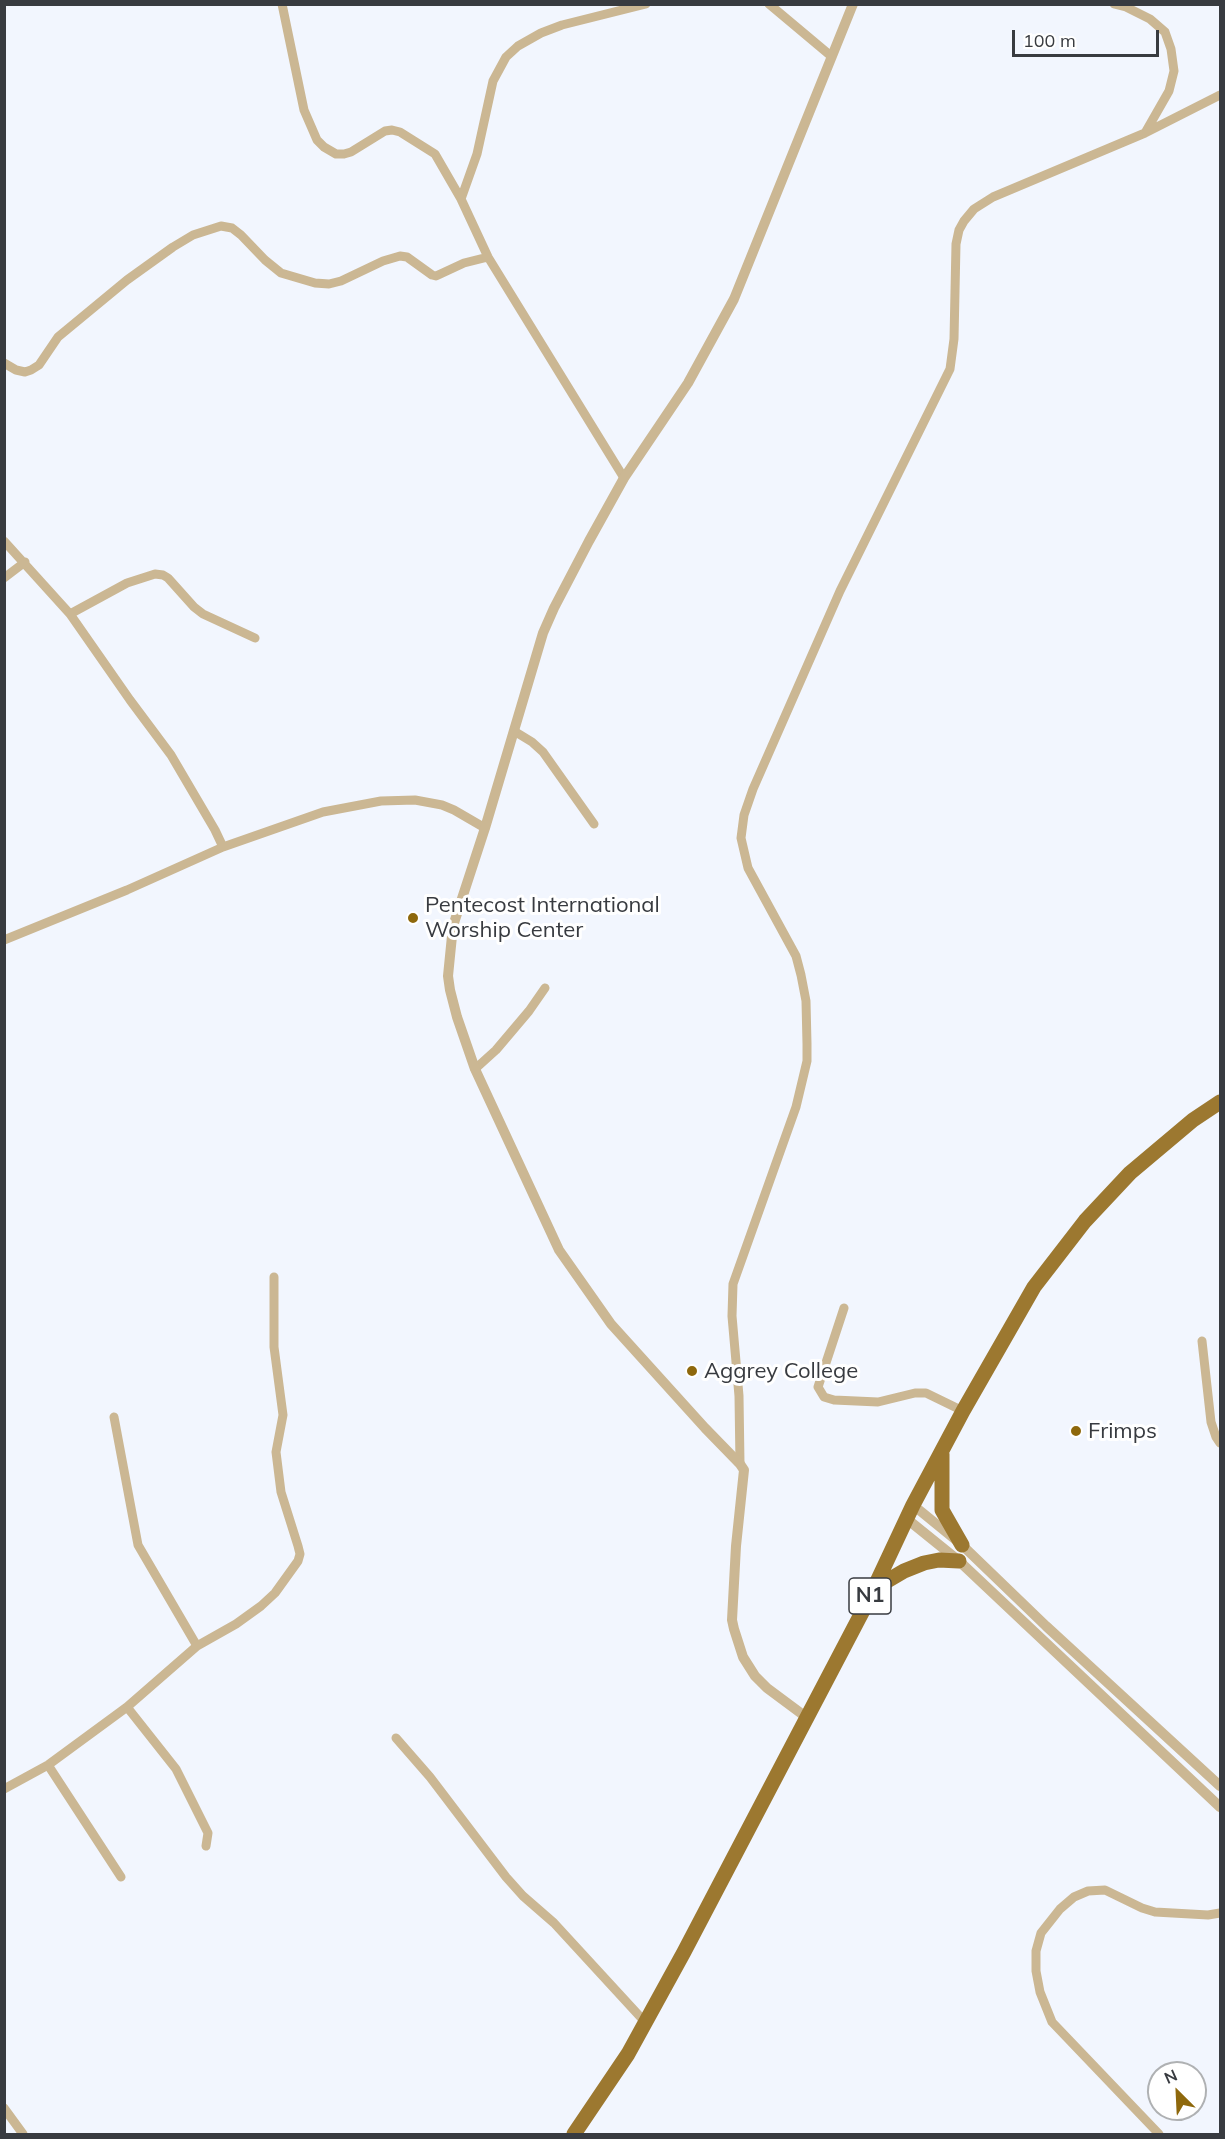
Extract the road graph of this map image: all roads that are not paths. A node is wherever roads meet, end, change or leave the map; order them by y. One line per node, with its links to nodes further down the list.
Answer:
1 (282, 4): 9 (street)
2 (646, 4): 9 (street)
3 (770, 4): 6 (street)
4 (853, 4): 6 (street)
5 (1114, 4): 8 (street)
6 (831, 56): 12 (street)
7 (1221, 95): 8 (street)
8 (1145, 133): 33 (street)
9 (461, 199): 10 (street)
10 (488, 257): 11 (street); 12 (street)
11 (4, 363)
12 (624, 478): 18 (street)
13 (4, 541): 14 (street)
14 (25, 562): 15 (street); 16 (street)
15 (4, 578)
16 (70, 614): 17 (street); 21 (street)
17 (255, 638)
18 (514, 731): 19 (street); 20 (street)
19 (594, 824)
20 (485, 828): 21 (street); 24 (street)
21 (223, 847): 22 (street)
22 (4, 940)
23 (544, 988): 24 (street)
24 (475, 1069): 33 (street)
25 (1221, 1102): 29 (highway, N1)
26 (274, 1277): 38 (street)
27 (844, 1308): 29 (street)
28 (1202, 1341): 31 (street)
29 (963, 1411): 32 (highway, N1)
30 (114, 1418): 38 (street)
31 (1221, 1443)
32 (942, 1453): 34 (highway, N1); 35 (highway)
33 (740, 1464): 40 (street)
34 (910, 1512): 35 (street); 36 (street); 37 (highway, N1)
35 (962, 1545): 43 (street)
36 (959, 1561): 37 (highway); 45 (street)
37 (868, 1601): 40 (highway, N1)
38 (197, 1646): 39 (street)
39 (127, 1707): 42 (street); 46 (street)
40 (806, 1717): 49 (highway, N1)
41 (396, 1738): 49 (street)
42 (48, 1765): 44 (street); 47 (street)
43 (1221, 1786)
44 (4, 1789)
45 (1221, 1807)
46 (206, 1846)
47 (121, 1877)
48 (1221, 1913): 53 (street)
49 (645, 2022): 52 (highway, N1)
50 (4, 2108): 51 (street)
51 (23, 2134)
52 (574, 2134)
53 (1159, 2134)

